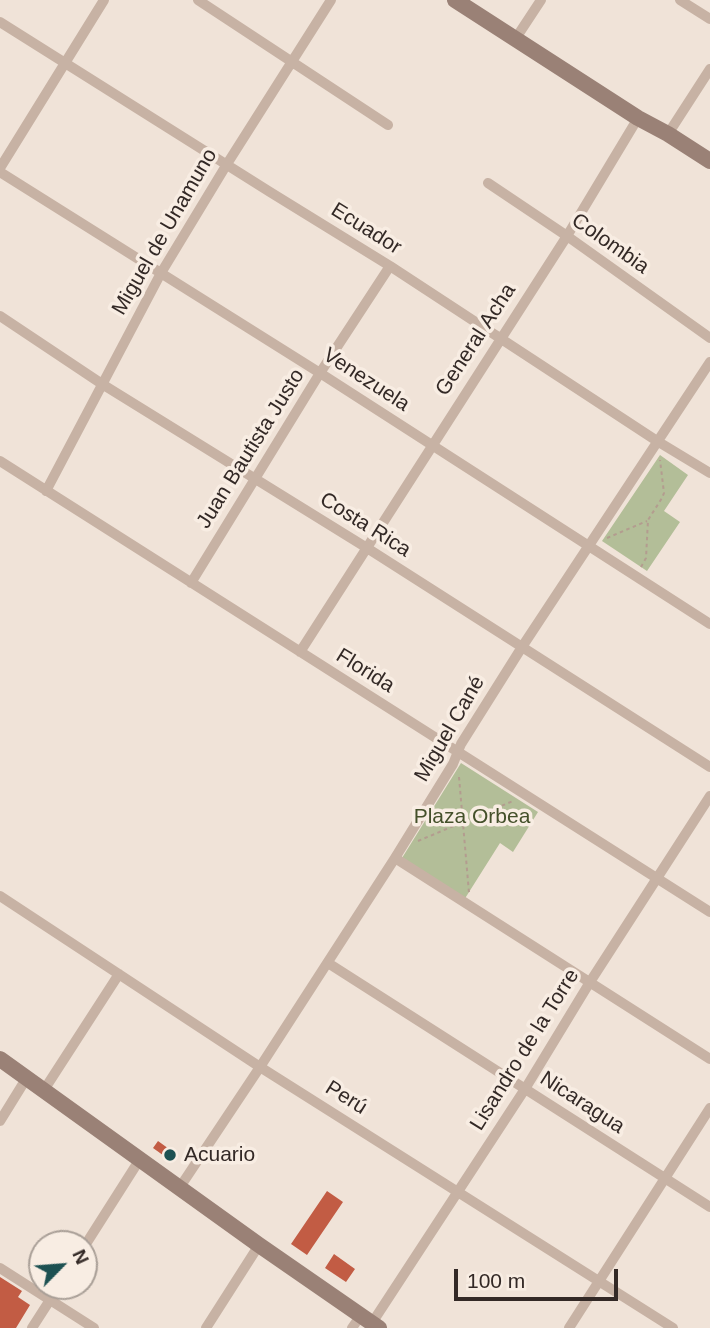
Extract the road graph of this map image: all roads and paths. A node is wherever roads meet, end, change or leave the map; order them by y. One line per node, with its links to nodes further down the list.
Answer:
1 (104, 0): 11 (street)
2 (198, 0): 10 (street)
3 (331, 0): 10 (street, Miguel de Unamuno)
4 (455, 0): 9 (main road)
5 (541, 0): 9 (street)
6 (680, 0): 7 (street)
7 (710, 19)
8 (0, 22): 11 (street, Ecuador)
9 (516, 38): 13 (main road)
10 (292, 61): 14 (street); 17 (street, Miguel de Unamuno)
11 (65, 62): 17 (street, Ecuador); 18 (street)
12 (710, 69): 15 (street)
13 (639, 118): 15 (main road); 20 (street, General Acha)
14 (388, 125)
15 (668, 134): 16 (main road)
16 (710, 162)
17 (226, 164): 21 (street, Ecuador); 22 (street, Miguel de Unamuno)
18 (0, 170): 22 (street, Venezuela)
19 (488, 183): 20 (street, Colombia)
20 (567, 236): 24 (street, General Acha); 25 (street, Colombia)
21 (390, 266): 24 (street, Ecuador); 27 (street, Juan Bautista Justo)
22 (161, 273): 27 (street, Venezuela); 28 (street, Miguel de Unamuno)
23 (0, 316): 28 (street, Costa Rica)
24 (500, 338): 29 (street, Ecuador); 30 (street, General Acha)
25 (710, 338)
26 (710, 362): 29 (street, Miguel Cané)
27 (320, 373): 30 (street, Venezuela); 33 (street, Juan Bautista Justo)
28 (102, 383): 33 (street, Costa Rica); 34 (street, Miguel de Unamuno)
29 (657, 441): 32 (street, Ecuador); 35 (path); 36 (street, Miguel Cané)
30 (432, 445): 36 (street, Venezuela); 37 (street, General Acha)
31 (0, 461): 34 (street, Florida)
32 (710, 472)
33 (256, 479): 37 (street, Costa Rica); 39 (street, Juan Bautista Justo)
34 (46, 491): 39 (street, Florida)
35 (648, 520): 36 (path); 38 (path)
36 (588, 546): 38 (street, Venezuela); 41 (street, Miguel Cané)
37 (367, 548): 41 (street, Costa Rica); 42 (street, General Acha)
38 (635, 577): 40 (street, Venezuela)
39 (191, 583): 42 (street, Florida)
40 (710, 625)
41 (522, 647): 43 (street, Miguel Cané); 44 (street, Costa Rica)
42 (300, 652): 43 (street, Florida)
43 (458, 752): 46 (street, Florida); 49 (street, Miguel Cané)
44 (710, 767)
45 (459, 775): 48 (path)
46 (525, 796): 48 (path); 50 (street, Florida)
47 (710, 796): 50 (street, Lisandro de la Torre)
48 (462, 822): 49 (path); 52 (path)
49 (398, 853): 52 (street); 54 (street, Miguel Cané)
50 (657, 879): 53 (street, Florida); 56 (street, Lisandro de la Torre)
51 (0, 896): 55 (street, Perú)
52 (470, 905): 56 (street)
53 (710, 912)
54 (328, 963): 59 (street, Miguel Cané); 61 (street, Nicaragua)
55 (119, 974): 59 (street, Perú); 62 (street)
56 (590, 982): 58 (street); 61 (street, Lisandro de la Torre)
57 (0, 1059): 60 (main road)
58 (710, 1059)
59 (260, 1067): 67 (street, Miguel Cané); 68 (street, Perú)
60 (26, 1079): 62 (main road); 64 (street)
61 (525, 1089): 66 (street, Nicaragua); 68 (street, Lisandro de la Torre)
62 (44, 1090): 65 (main road)
63 (710, 1108): 66 (street)
64 (0, 1121)
65 (141, 1159): 67 (main road); 70 (street)
66 (664, 1179): 69 (street, Nicaragua); 73 (street)
67 (180, 1187): 71 (main road)
68 (457, 1191): 73 (street, Perú); 76 (street, Lisandro de la Torre)
69 (710, 1207)
70 (95, 1230)
71 (259, 1245): 76 (main road); 79 (street)
72 (0, 1268): 74 (street)
73 (599, 1280): 80 (street); 81 (street, Perú)
74 (28, 1286)
75 (50, 1300): 77 (street); 78 (street)
76 (366, 1324)
77 (32, 1328)
78 (94, 1328)
79 (206, 1328)
80 (569, 1328)
81 (673, 1328)

